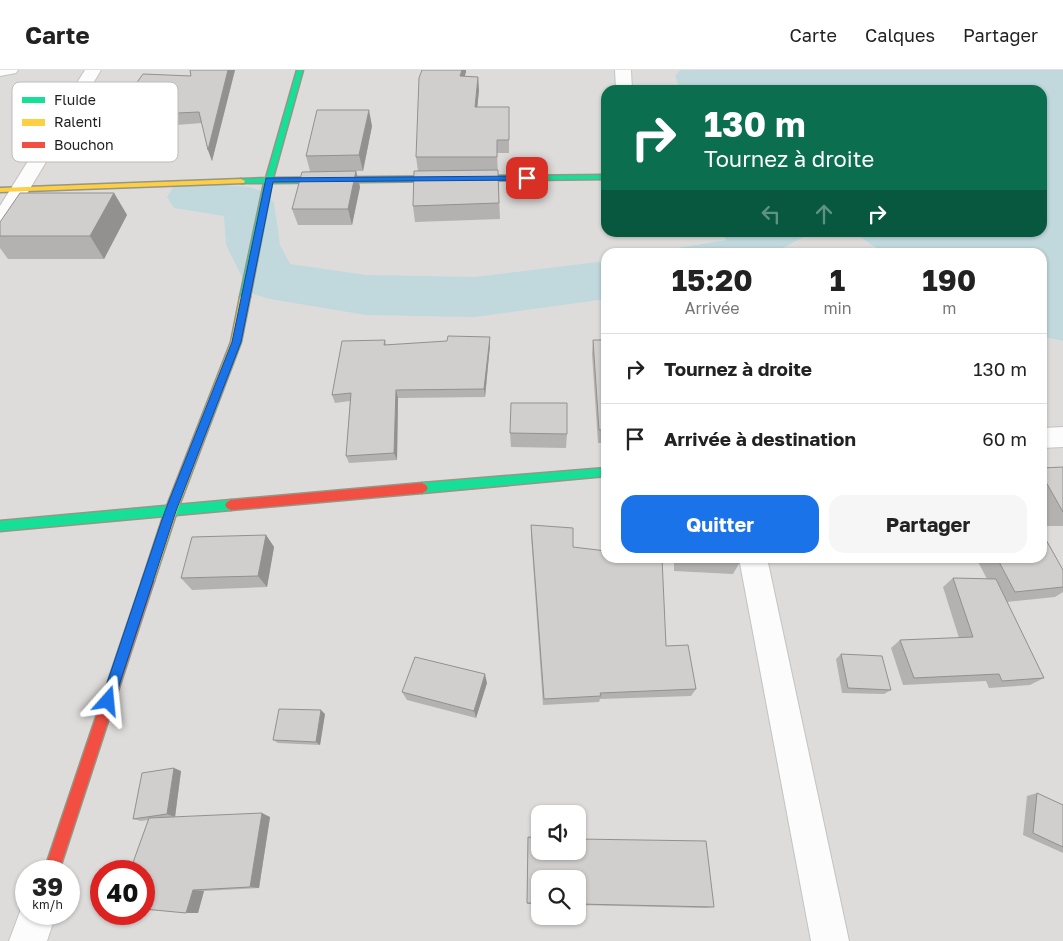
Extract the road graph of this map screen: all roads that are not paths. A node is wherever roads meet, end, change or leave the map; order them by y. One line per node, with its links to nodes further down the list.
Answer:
1 (10, 70): 5 (street)
2 (93, 70): 6 (street)
3 (300, 70): 10 (street)
4 (623, 70): 7 (street)
5 (0, 71)
6 (86, 82)
7 (624, 85)
8 (37, 162): 12 (street)
9 (601, 177): 10 (street)
10 (269, 180): 12 (street); 17 (street)
11 (0, 190): 12 (street)
12 (20, 190): 13 (street)
13 (0, 222)
14 (1063, 437): 15 (street)
15 (1047, 438)
16 (601, 472): 17 (street)
17 (171, 511): 18 (street); 20 (street)
18 (0, 526)
19 (754, 563): 23 (street)
20 (55, 860)
21 (33, 925): 22 (street)
22 (28, 941)
23 (830, 941)

